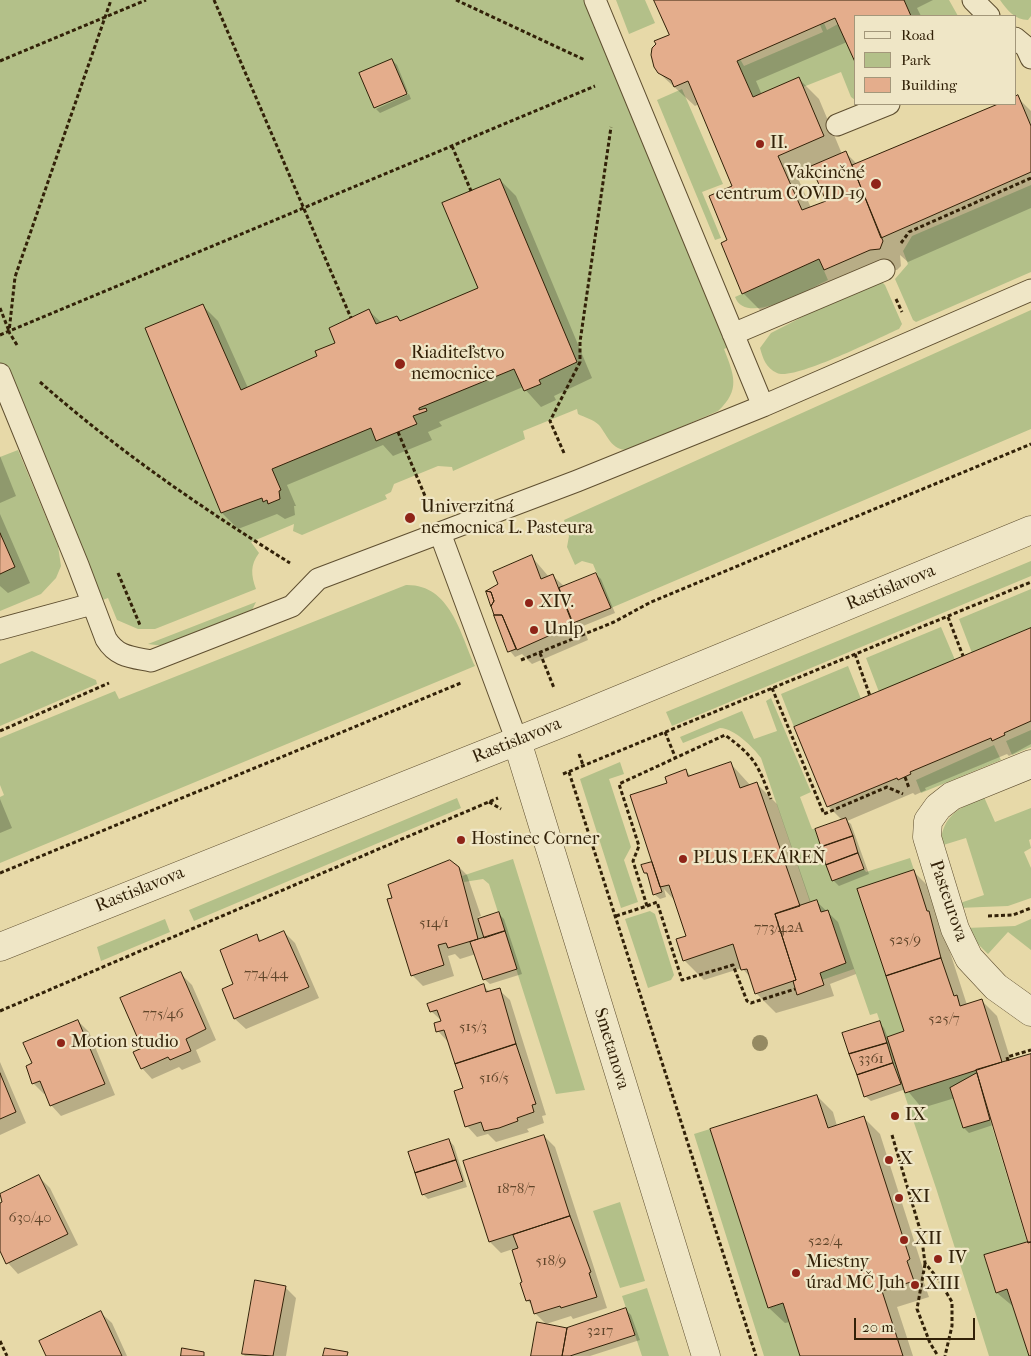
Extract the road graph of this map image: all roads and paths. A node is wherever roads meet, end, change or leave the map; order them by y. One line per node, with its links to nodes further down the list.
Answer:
1 (111, 0): 8 (path)
2 (146, 0): 8 (path)
3 (214, 0): 16 (path)
4 (456, 0): 10 (path)
5 (595, 0): 10 (lane)
6 (973, 0): 7 (lane)
7 (988, 15)
8 (105, 17): 9 (path); 21 (path)
9 (0, 61)
10 (626, 73): 13 (path); 22 (lane); 30 (path)
11 (887, 105): 12 (lane)
12 (837, 125)
13 (452, 146): 15 (path); 16 (path)
14 (1031, 178): 17 (path)
15 (471, 191)
16 (304, 209): 20 (path); 21 (path)
17 (884, 270): 22 (lane); 24 (path)
18 (1031, 290): 24 (lane)
19 (0, 308): 21 (path)
20 (350, 318)
21 (9, 332): 23 (path); 25 (path)
22 (733, 334): 28 (lane)
23 (0, 335)
24 (914, 340): 28 (lane)
25 (18, 347)
26 (0, 374): 34 (lane)
27 (36, 379): 33 (path)
28 (763, 406): 30 (lane)
29 (398, 432): 32 (path)
30 (577, 481): 32 (lane)
31 (1031, 530): 44 (street, Rastislavova)
32 (440, 534): 33 (lane); 44 (lane)
33 (318, 579): 37 (lane)
34 (92, 604): 36 (lane); 37 (lane)
35 (948, 617): 39 (path)
36 (0, 629)
37 (112, 649): 42 (path)
38 (854, 654): 41 (path)
39 (963, 656)
40 (772, 688): 49 (path)
41 (870, 696)
42 (0, 731)
43 (665, 732): 45 (path)
44 (517, 741): 54 (street, Rastislavova); 63 (street, Smetanova)
45 (676, 759): 48 (path); 50 (path)
46 (1031, 764): 49 (street)
47 (569, 772): 52 (path)
48 (771, 800)
49 (928, 821): 53 (street, Pasteurova)
50 (647, 906): 52 (path); 55 (path)
51 (1031, 908): 53 (path)
52 (616, 916): 64 (path)
53 (952, 917): 56 (street, Pasteurova)
54 (0, 947)
55 (795, 989)
56 (1031, 1012)
57 (1031, 1050): 58 (path)
58 (1008, 1061)
59 (892, 1134): 60 (path)
60 (925, 1264): 65 (path); 66 (path)
61 (0, 1341): 62 (path)
62 (7, 1356)
63 (706, 1356)
64 (756, 1356)
65 (938, 1356)
66 (945, 1356)

